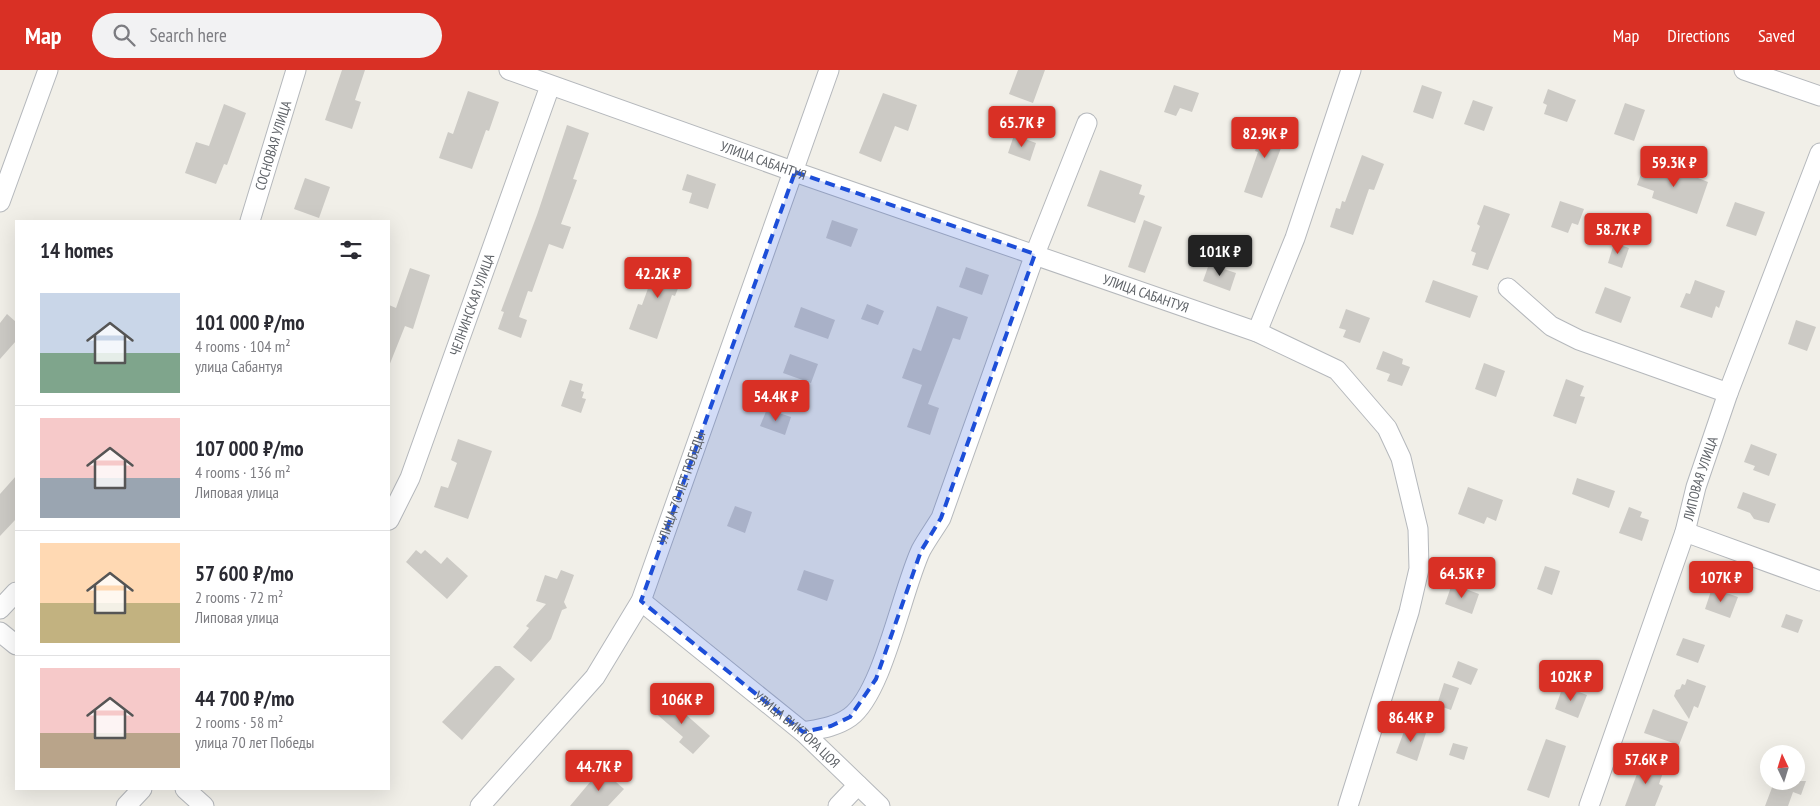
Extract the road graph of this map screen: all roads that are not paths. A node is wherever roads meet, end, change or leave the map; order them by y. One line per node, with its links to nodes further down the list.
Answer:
1 (48, 70): 12 (street)
2 (296, 70): 13 (street, СОСНОВАЯ УЛИЦА)
3 (509, 70): 7 (street, УЛИЦА САБАНТУЯ)
4 (829, 70): 11 (street, УЛИЦА 70 ЛЕТ ПОБЕДЫ)
5 (1351, 70): 16 (street)
6 (1744, 70): 8 (street)
7 (550, 86): 11 (street, УЛИЦА САБАНТУЯ); 18 (street, ЧЕЛНИНСКАЯ УЛИЦА)
8 (1820, 96)
9 (1087, 123): 14 (street)
10 (1820, 152): 17 (street, ЛИПОВАЯ УЛИЦА)
11 (795, 172): 14 (street, УЛИЦА САБАНТУЯ); 22 (street, УЛИЦА 70 ЛЕТ ПОБЕДЫ)
12 (0, 202)
13 (250, 220)
14 (1035, 254): 16 (street, УЛИЦА САБАНТУЯ); 26 (street)
15 (1508, 288): 17 (street)
16 (1257, 332): 35 (street, УЛИЦА САБАНТУЯ)
17 (1728, 393): 19 (street, ЛИПОВАЯ УЛИЦА)
18 (390, 518)
19 (1685, 532): 20 (street); 36 (street, ЛИПОВАЯ УЛИЦА)
20 (1820, 581)
21 (15, 593): 23 (street)
22 (641, 601): 26 (street, УЛИЦА ВИКТОРА ЦОЯ); 32 (street, УЛИЦА 70 ЛЕТ ПОБЕДЫ)
23 (0, 609)
24 (0, 632): 25 (street)
25 (15, 644)
26 (803, 732): 27 (street, УЛИЦА ВИКТОРА ЦОЯ)
27 (858, 785): 33 (street); 34 (street, УЛИЦА ВИКТОРА ЦОЯ)
28 (141, 790): 30 (street)
29 (186, 790): 31 (street)
30 (126, 806)
31 (204, 806)
32 (480, 806)
33 (838, 806)
34 (880, 806)
35 (1348, 806)
36 (1589, 806)

